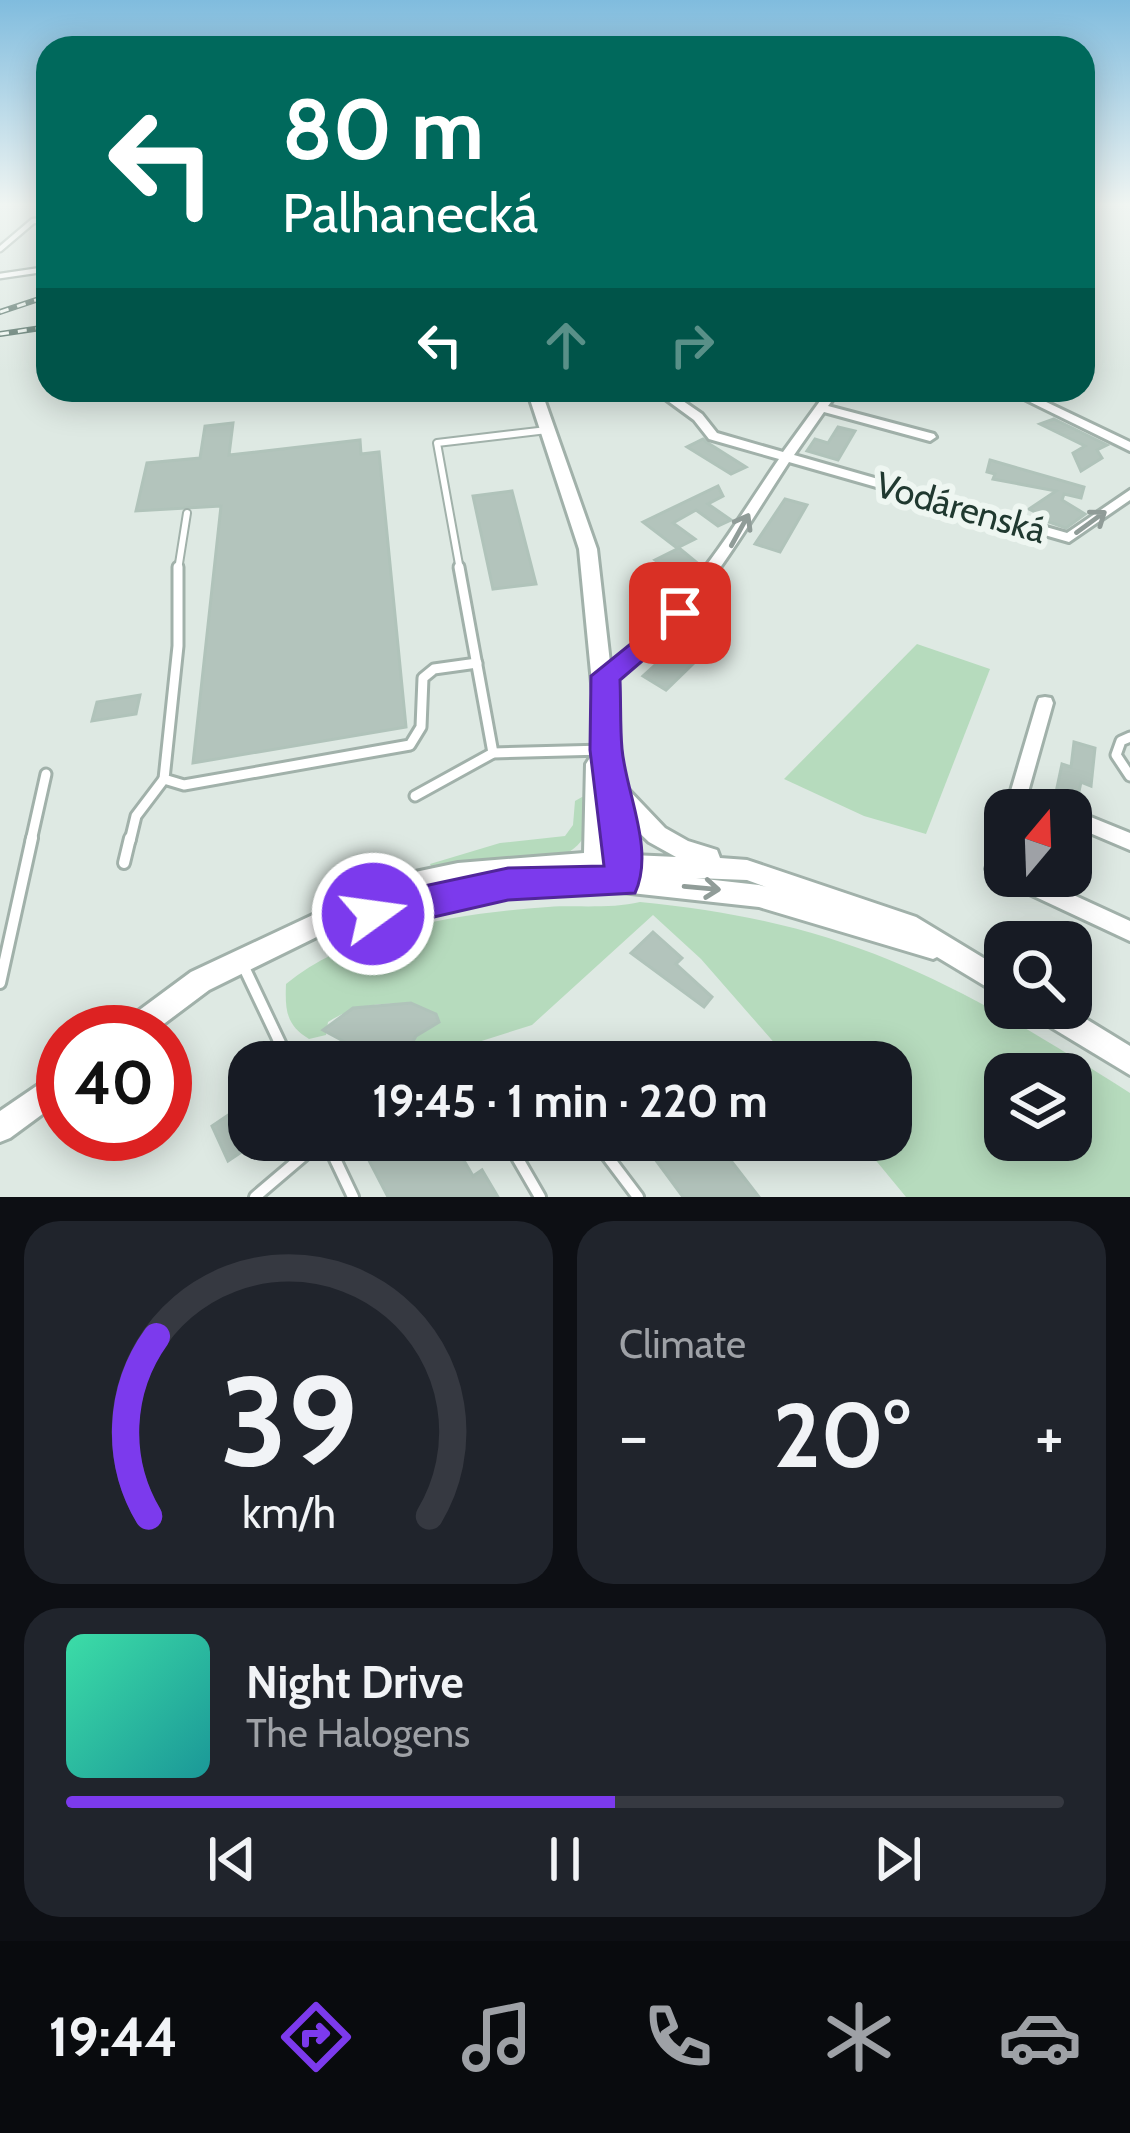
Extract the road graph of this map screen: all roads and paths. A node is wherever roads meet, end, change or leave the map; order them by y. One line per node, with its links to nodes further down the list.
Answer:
1 (36, 271): 2 (lane)
2 (0, 276)
3 (538, 402): 8 (street)
4 (676, 402): 11 (street, Vodárenská)
5 (824, 402): 7 (street)
6 (1037, 402): 10 (street)
7 (820, 407): 9 (street, Vodárenská); 11 (street)
8 (547, 430): 14 (lane); 15 (street)
9 (930, 437)
10 (1130, 447)
11 (780, 458): 12 (street, Vodárenská, one-way to 12); 15 (street, one-way to 11)
12 (1130, 494)
13 (187, 513): 22 (lane)
14 (477, 663): 19 (lane); 22 (lane)
15 (605, 676): 18 (street)
16 (1046, 703): 24 (street)
17 (1130, 737): 21 (lane)
18 (606, 750): 19 (lane); 23 (street); 30 (street)
19 (493, 753): 25 (lane)
20 (46, 774): 37 (lane)
21 (1130, 776)
22 (164, 779): 28 (lane)
23 (614, 787): 29 (street); 31 (street)
24 (1020, 789)
25 (415, 796)
26 (1092, 826): 27 (street)
27 (1130, 842)
28 (124, 863)
29 (748, 870): 31 (street); 34 (street)
30 (595, 872): 31 (street); 35 (street)
31 (622, 873): 34 (street, one-way to 34)
32 (1056, 897): 33 (street)
33 (1130, 931)
34 (946, 950): 36 (street)
35 (242, 961): 38 (street); 40 (lane)
36 (984, 973)
37 (0, 983)
38 (168, 1005)
39 (1078, 1029): 41 (street)
40 (280, 1041)
41 (1120, 1054)
42 (36, 1102): 43 (street)
43 (0, 1128)
44 (299, 1161): 48 (lane)
45 (335, 1161): 49 (lane)
46 (519, 1161): 50 (lane)
47 (611, 1161): 51 (lane)
48 (255, 1197)
49 (353, 1197)
50 (540, 1197)
51 (638, 1197)

